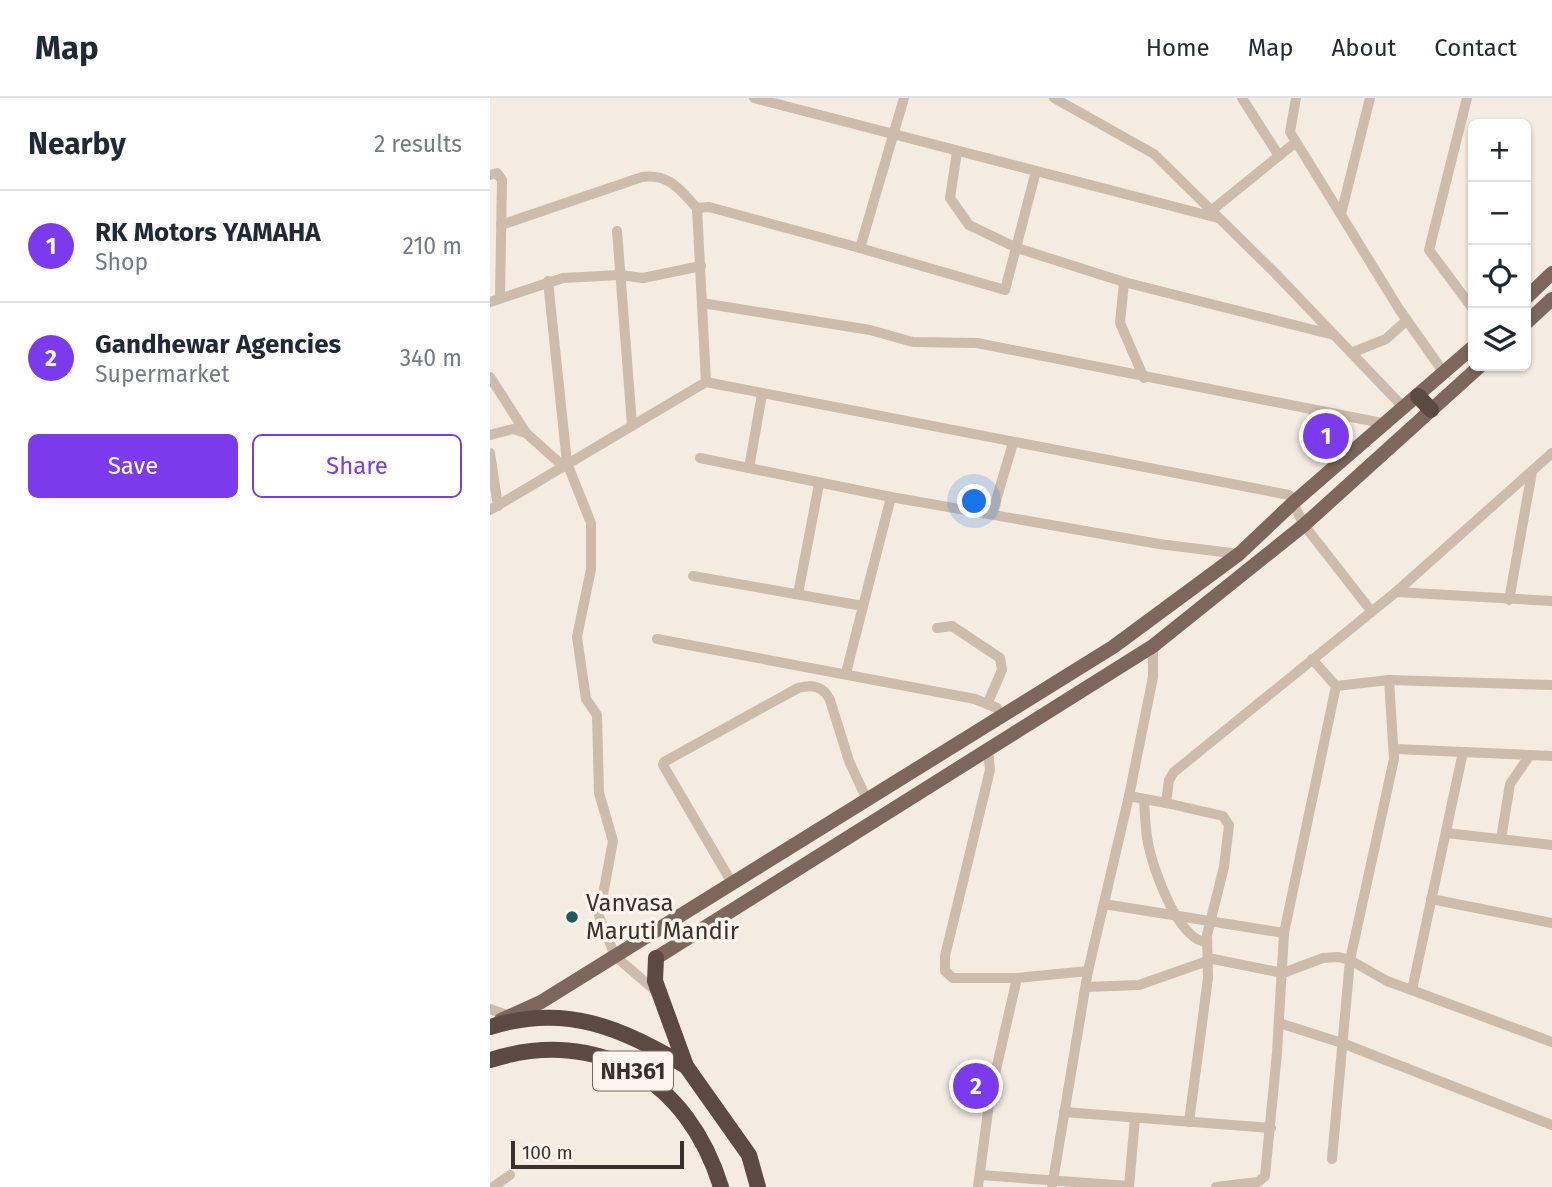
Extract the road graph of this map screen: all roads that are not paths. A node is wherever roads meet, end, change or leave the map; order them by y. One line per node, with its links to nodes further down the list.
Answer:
1 (754, 98): 8 (street)
2 (904, 98): 8 (street)
3 (1054, 98): 15 (street)
4 (1242, 98): 11 (street)
5 (1296, 98): 9 (street)
6 (1370, 98): 16 (street)
7 (1467, 98): 30 (street)
8 (893, 136): 10 (street); 19 (street)
9 (1296, 142): 11 (street); 16 (street)
10 (957, 152): 12 (street); 20 (street)
11 (1279, 156): 15 (street)
12 (1036, 171): 15 (street); 20 (street)
13 (490, 175): 17 (street)
14 (697, 208): 17 (street); 19 (street); 21 (street)
15 (1214, 214): 33 (street)
16 (1341, 214): 32 (street)
17 (501, 225): 27 (street)
18 (617, 231): 23 (street)
19 (860, 248): 20 (street)
20 (1017, 248): 25 (street)
21 (701, 266): 23 (street); 28 (street)
22 (1552, 273): 26 (main road)
23 (620, 275): 24 (street); 46 (street)
24 (548, 281): 27 (street); 53 (street)
25 (1124, 282): 33 (street); 39 (street)
26 (1531, 293)
27 (495, 300)
28 (702, 303): 39 (street); 40 (street)
29 (1550, 305): 31 (main road)
30 (1472, 308)
31 (1531, 319)
32 (1407, 320): 35 (street); 37 (street)
33 (1334, 335): 35 (street)
34 (1468, 351): 37 (main road)
35 (1351, 352): 43 (street)
36 (1474, 371): 44 (main road)
37 (1444, 373): 42 (main road)
38 (490, 377): 47 (street)
39 (1144, 377): 45 (street)
40 (706, 382): 41 (street); 46 (street)
41 (762, 394): 49 (street); 54 (street)
42 (1418, 396): 43 (main road); 44 (highway)
43 (1405, 409): 45 (main road)
44 (1431, 410): 61 (main road)
45 (1387, 424): 58 (main road)
46 (632, 425): 53 (street)
47 (526, 433): 48 (street); 53 (street)
48 (490, 435)
49 (1013, 443): 58 (street); 60 (street)
50 (490, 453): 59 (street)
51 (1552, 453): 55 (street)
52 (700, 458): 54 (street)
53 (565, 465): 59 (street); 100 (street)
54 (749, 468): 56 (street)
55 (1532, 472): 64 (street); 66 (street)
56 (818, 484): 57 (street); 65 (street)
57 (891, 497): 60 (street); 68 (street)
58 (1294, 502): 61 (street); 62 (main road)
59 (494, 508)
60 (992, 514): 62 (street)
61 (1304, 525): 69 (street); 72 (main road)
62 (1239, 554): 79 (main road)
63 (693, 576): 65 (street)
64 (1396, 592): 66 (street); 69 (street)
65 (798, 594): 68 (street)
66 (1509, 600): 67 (street)
67 (1552, 601)
68 (863, 606): 74 (street)
69 (1372, 612): 73 (street)
70 (937, 628): 78 (street)
71 (657, 639): 74 (street)
72 (1153, 646): 80 (main road); 85 (street)
73 (1312, 659): 76 (street); 88 (street)
74 (846, 673): 78 (street)
75 (1389, 680): 76 (street); 77 (street); 81 (street)
76 (1336, 685): 98 (street)
77 (1552, 685)
78 (988, 702): 79 (street)
79 (1002, 716): 87 (main road)
80 (988, 749): 101 (main road); 106 (street)
81 (1395, 749): 82 (street); 102 (street)
82 (1463, 752): 83 (street); 89 (street)
83 (1530, 755): 84 (street); 90 (street)
84 (1552, 756)
85 (1129, 796): 86 (street); 94 (street)
86 (1144, 799): 88 (street); 95 (street)
87 (867, 800): 92 (main road); 92 (street)
88 (1166, 803): 96 (street)
89 (1446, 833): 90 (street); 93 (street)
90 (1501, 839): 91 (street)
91 (1552, 845)
92 (732, 883): 100 (main road)
93 (1431, 899): 97 (street); 108 (street)
94 (1104, 904): 95 (street); 104 (street)
95 (1175, 914): 96 (street); 99 (street)
96 (1210, 919): 98 (street); 99 (street)
97 (1552, 923)
98 (1284, 933): 105 (street)
99 (1207, 942): 103 (street)
100 (615, 956): 109 (street); 111 (main road)
101 (656, 958): 109 (highway)
102 (1350, 960): 105 (street); 108 (street); 115 (street)
103 (1208, 961): 105 (street); 107 (street); 120 (street)
104 (1088, 971): 106 (street); 107 (street)
105 (1283, 972): 112 (street)
106 (1017, 978): 125 (street)
107 (1086, 987): 118 (street)
108 (1412, 990): 114 (street)
109 (661, 996): 117 (highway)
110 (490, 1009): 111 (street)
111 (510, 1016): 113 (main road)
112 (1279, 1023): 115 (street); 122 (street)
113 (490, 1026): 117 (highway)
114 (1552, 1042)
115 (1342, 1043): 121 (street); 123 (street)
116 (493, 1061): 128 (highway, NH361)
117 (686, 1066): 129 (highway)
118 (1065, 1112): 119 (street); 126 (street)
119 (1135, 1118): 120 (street); 130 (street)
120 (1189, 1122): 122 (street)
121 (1552, 1125)
122 (1271, 1128): 131 (street)
123 (1332, 1159)
124 (510, 1175): 127 (street)
125 (979, 1181): 126 (street)
126 (1052, 1184): 130 (street)
127 (494, 1187)
128 (721, 1187)
129 (758, 1187)
130 (1129, 1187)
131 (1216, 1187)

